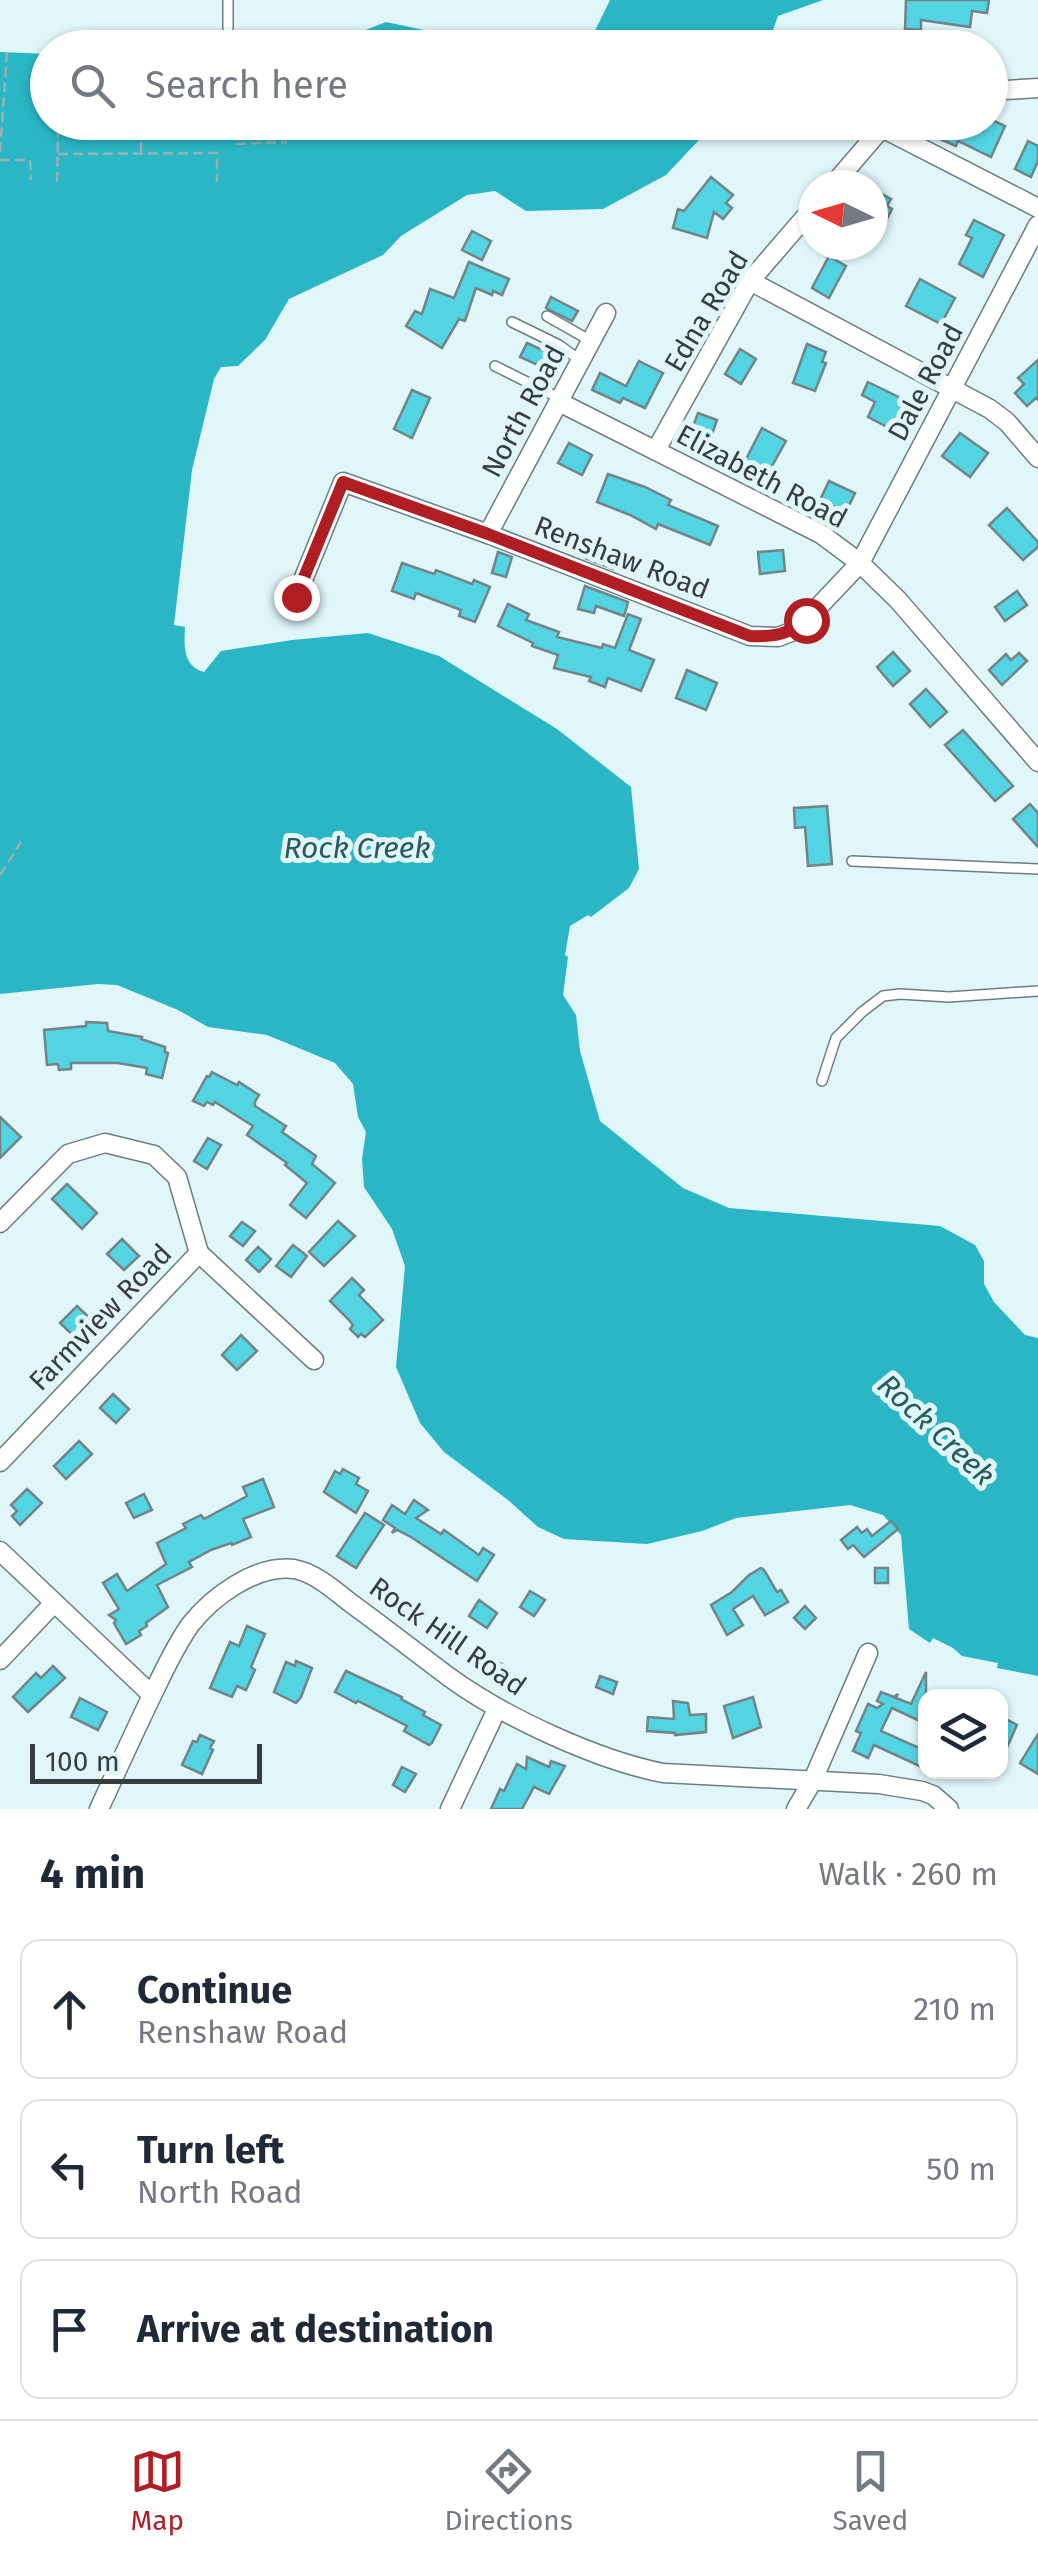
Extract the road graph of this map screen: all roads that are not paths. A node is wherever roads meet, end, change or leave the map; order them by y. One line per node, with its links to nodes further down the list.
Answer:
1 (228, 0): 2 (lane)
2 (228, 30)
3 (1038, 88): 4 (street)
4 (1008, 90)
5 (871, 140): 7 (street)
6 (912, 140): 8 (street)
7 (845, 170)
8 (1038, 208)
9 (798, 225): 11 (street, Edna Road)
10 (1038, 226): 18 (street, Dale Road)
11 (750, 281): 18 (street); 20 (street, Edna Road)
12 (606, 313): 15 (street, North Road)
13 (546, 316): 15 (lane)
14 (512, 322): 16 (lane)
15 (591, 341): 16 (street, North Road)
16 (581, 361): 19 (street, North Road)
17 (495, 366): 19 (lane)
18 (953, 389): 21 (street); 23 (street, Dale Road)
19 (560, 400): 20 (street, Elizabeth Road); 22 (street, North Road)
20 (656, 450): 23 (street, Elizabeth Road)
21 (1038, 458)
22 (488, 534): 23 (street, Renshaw Road); 24 (street, Renshaw Road)
23 (860, 563): 25 (street, Elizabeth Road)
24 (296, 597)
25 (1038, 762)
26 (852, 860): 27 (lane)
27 (1038, 869)
28 (1038, 991): 29 (lane)
29 (822, 1081)
30 (0, 1223): 31 (street)
31 (199, 1253): 32 (street); 33 (street, Farmview Road)
32 (314, 1360)
33 (0, 1462)
34 (0, 1550): 35 (street)
35 (54, 1603): 37 (street); 38 (street)
36 (868, 1652): 40 (street)
37 (0, 1660)
38 (152, 1694): 39 (street, Rock Hill Road); 41 (street, Rock Hill Road)
39 (498, 1709): 40 (street, Rock Hill Road); 42 (street)
40 (812, 1782): 43 (street); 44 (street, Rock Hill Road)
41 (99, 1809)
42 (450, 1809)
43 (796, 1809)
44 (949, 1809)

